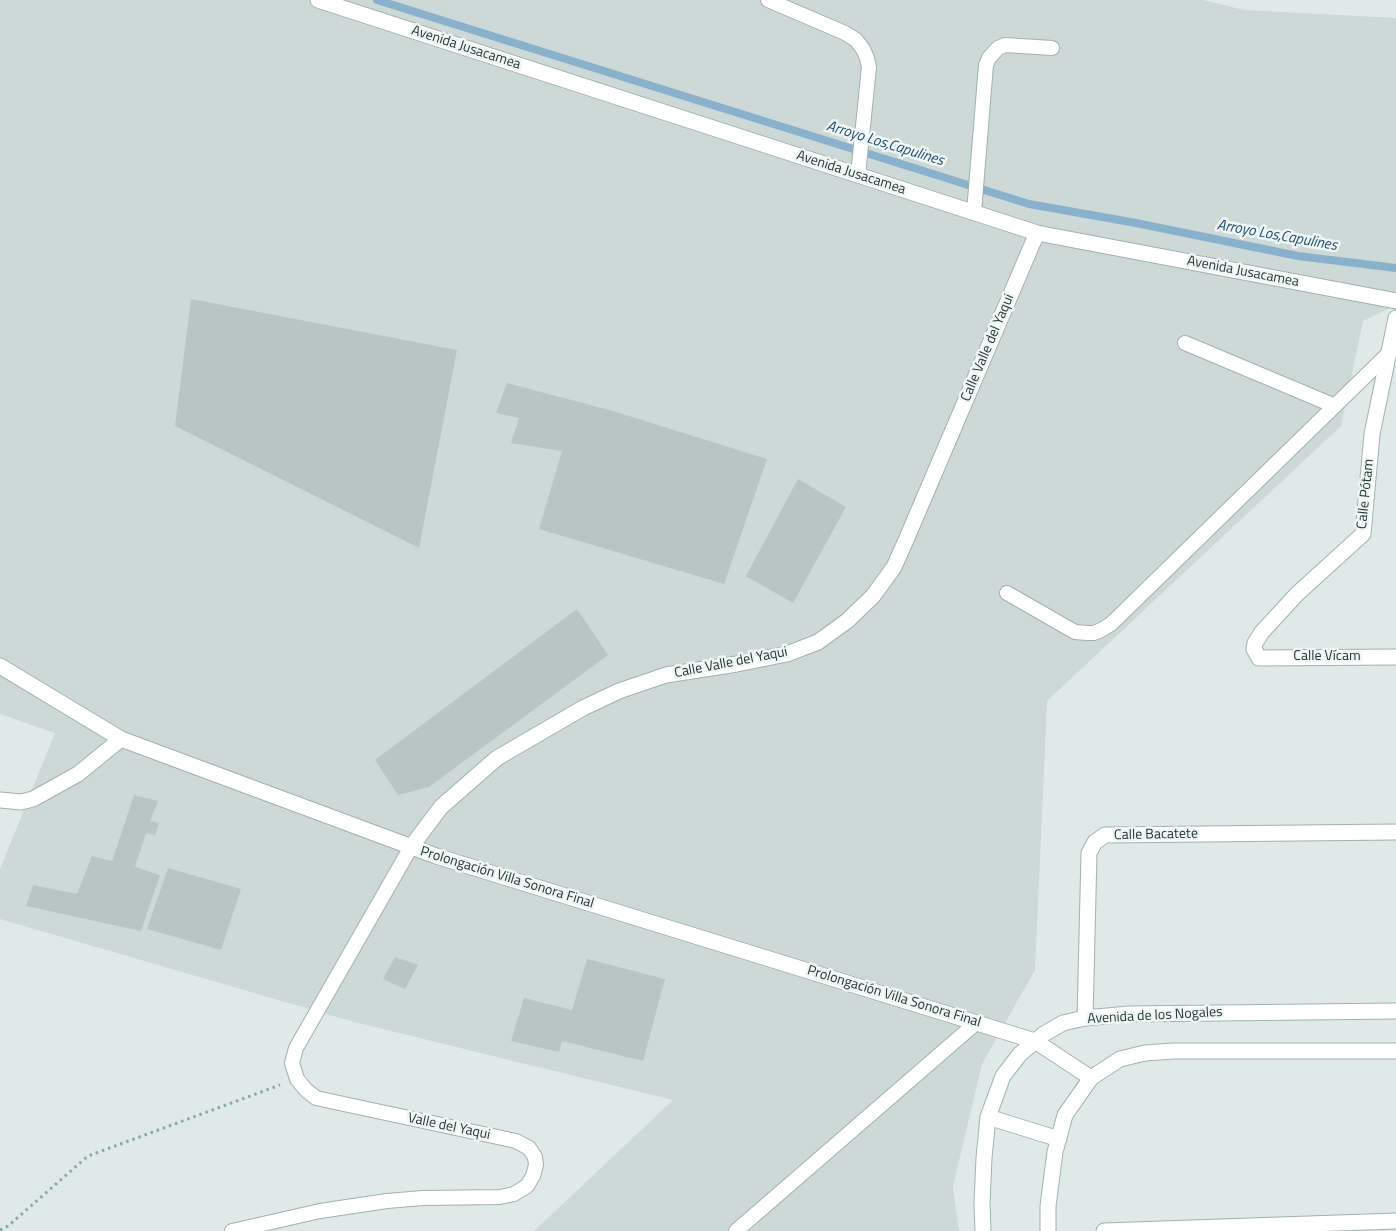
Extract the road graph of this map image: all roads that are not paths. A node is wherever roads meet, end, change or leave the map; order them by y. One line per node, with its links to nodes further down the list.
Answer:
1 (318, 0): 4 (street, Avenida Jusacamea)
2 (768, 0): 4 (lane)
3 (1052, 48): 5 (lane)
4 (858, 175): 5 (street, Avenida Jusacamea)
5 (974, 212): 6 (street, Avenida Jusacamea)
6 (1037, 233): 7 (street, Avenida Jusacamea); 19 (street, Calle Valle del Yaqui)
7 (1396, 301)
8 (1396, 318): 10 (street, Calle Pótam)
9 (1185, 343): 11 (lane)
10 (1388, 354): 11 (lane); 14 (street, Calle Pótam)
11 (1335, 406): 12 (lane)
12 (1007, 593)
13 (1396, 657): 14 (street, Calle Vícam)
14 (1259, 658)
15 (0, 666): 16 (street, Prolongación Villa Sonora Final)
16 (121, 739): 17 (street); 19 (street, Prolongación Villa Sonora Final)
17 (0, 800)
18 (1396, 832): 21 (street, Calle Bacatete)
19 (411, 847): 22 (street, Prolongación Villa Sonora Final); 29 (lane, Valle del Yaqui)
20 (1396, 1011): 21 (street, Avenida de los Nogales)
21 (1085, 1018): 23 (street, Avenida de los Nogales)
22 (976, 1022): 23 (street, Prolongación Villa Sonora Final); 30 (lane)
23 (1034, 1041): 25 (street, Prolongación Villa Sonora Final); 26 (street, Avenida de los Nogales)
24 (1396, 1051): 25 (street)
25 (1091, 1078): 27 (street)
26 (988, 1117): 27 (street); 31 (street, Avenida de los Nogales)
27 (1059, 1139): 32 (street)
28 (1396, 1221): 33 (street)
29 (232, 1231)
30 (736, 1231)
31 (983, 1231)
32 (1048, 1231)
33 (1104, 1231)

